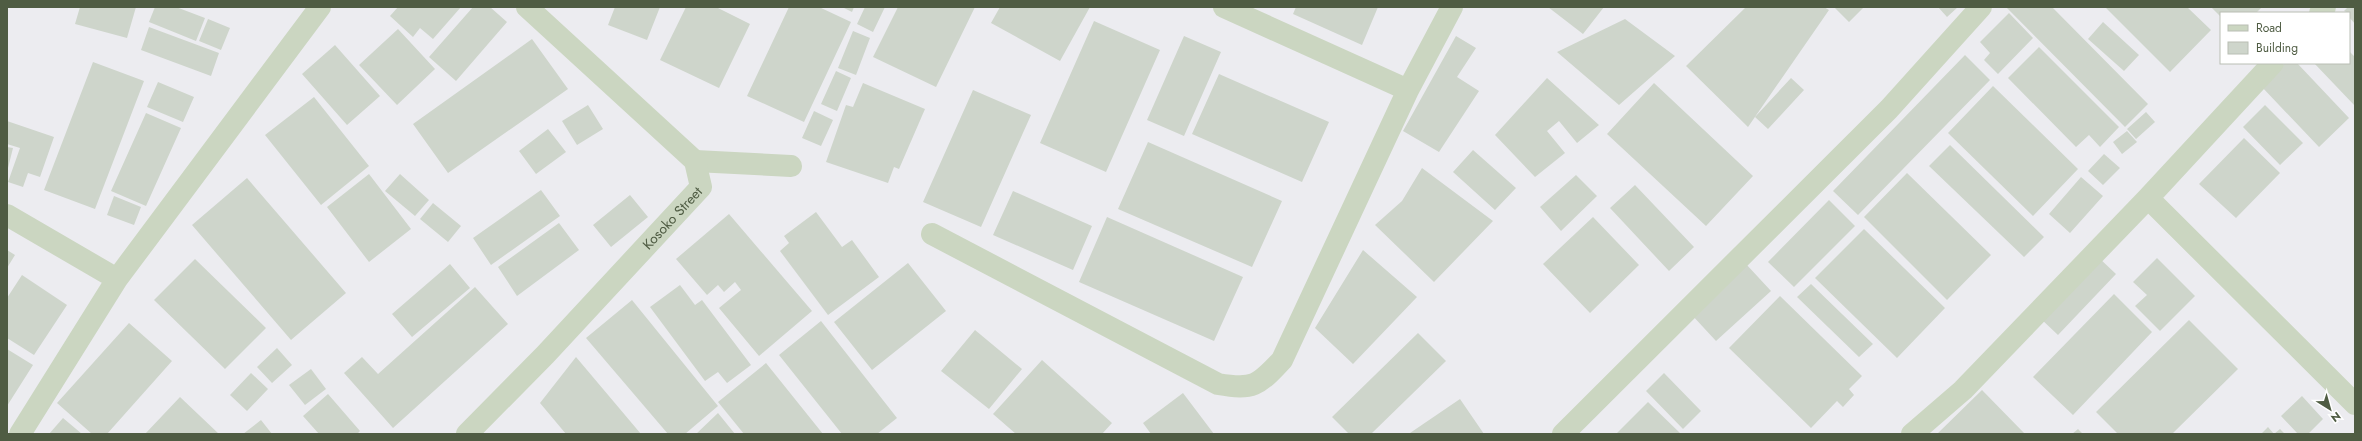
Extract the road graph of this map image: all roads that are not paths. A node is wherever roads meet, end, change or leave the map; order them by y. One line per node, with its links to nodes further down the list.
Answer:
1 (320, 7): 13 (street)
2 (527, 7): 8 (street)
3 (1224, 7): 7 (street)
4 (1452, 7): 7 (street)
5 (1981, 7): 17 (street)
6 (2272, 64): 10 (street)
7 (1408, 90): 12 (street)
8 (695, 161): 9 (street); 16 (street, Kosoko Street)
9 (791, 166)
10 (2148, 198): 14 (street); 18 (street)
11 (7, 215): 13 (street)
12 (932, 234)
13 (117, 279): 15 (street)
14 (2355, 404)
15 (20, 434)
16 (468, 434)
17 (1563, 434)
18 (1912, 434)

